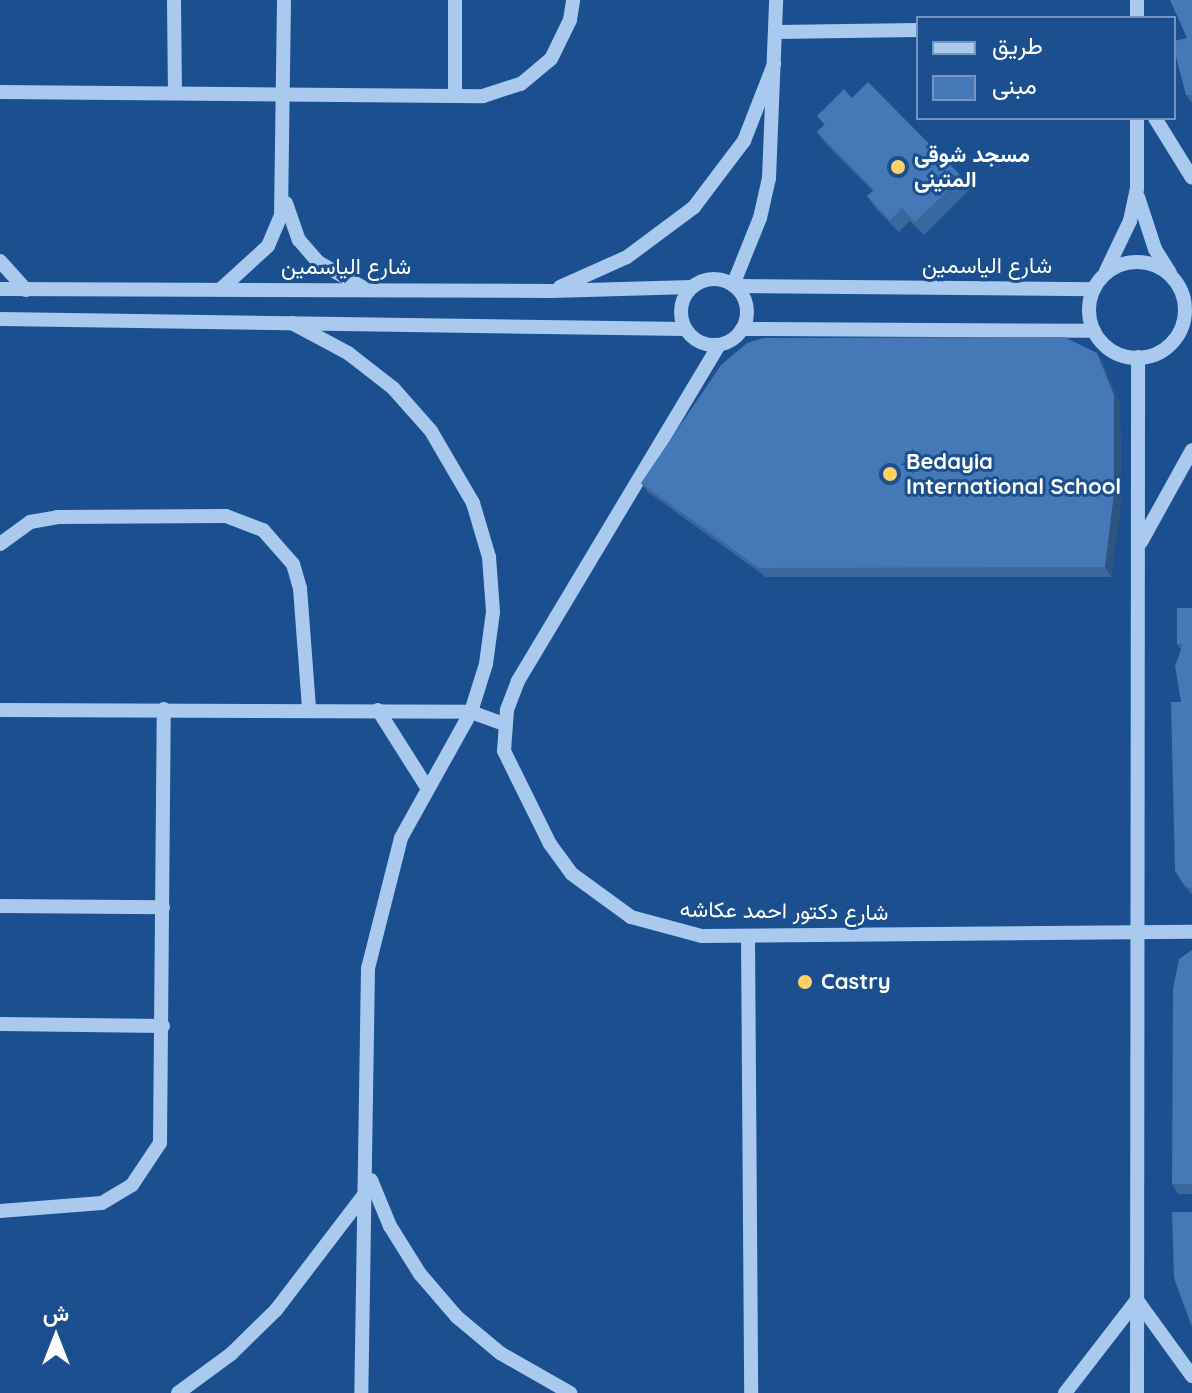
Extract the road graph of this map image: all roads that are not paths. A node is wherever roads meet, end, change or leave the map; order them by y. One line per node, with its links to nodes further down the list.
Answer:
1 (174, 0): 10 (street)
2 (284, 0): 11 (street)
3 (455, 0): 12 (street)
4 (573, 0): 12 (street)
5 (776, 0): 7 (street)
6 (916, 30): 7 (street)
7 (776, 32): 8 (street)
8 (774, 64): 20 (street); 27 (street)
9 (0, 92): 10 (street)
10 (175, 93): 11 (street)
11 (285, 95): 12 (street); 16 (street)
12 (455, 96)
13 (1137, 120): 17 (street)
14 (1156, 120): 15 (street)
15 (1192, 178)
16 (284, 187): 24 (street); 25 (street)
17 (1137, 189): 19 (street); 22 (street)
18 (0, 261): 26 (street)
19 (1098, 283): 20 (street, شارع الياسمين); 22 (street); 32 (street)
20 (734, 285): 21 (street); 31 (street)
21 (692, 287): 27 (street, شارع الياسمين); 30 (street)
22 (1182, 287): 33 (street)
23 (0, 289): 26 (street, شارع الياسمين)
24 (221, 289): 25 (street, شارع الياسمين); 26 (street, شارع الياسمين)
25 (367, 289): 27 (street, شارع الياسمين)
26 (26, 290)
27 (551, 291)
28 (0, 319): 29 (street)
29 (292, 323): 30 (street); 43 (street)
30 (685, 329): 34 (street)
31 (742, 329): 32 (street); 34 (street)
32 (1094, 331): 35 (street)
33 (1185, 336): 35 (street)
34 (719, 345): 44 (street, شارع دكتور احمد عكاشه)
35 (1138, 357): 38 (street)
36 (1192, 450): 38 (street)
37 (0, 544): 40 (street)
38 (1138, 550): 48 (street)
39 (164, 709): 40 (street); 41 (street); 47 (street)
40 (309, 709): 42 (street)
41 (0, 710)
42 (378, 710): 43 (street); 45 (street)
43 (471, 712): 44 (street); 45 (street)
44 (504, 724): 50 (street, شارع دكتور احمد عكاشه)
45 (428, 789): 53 (street)
46 (0, 906): 47 (street)
47 (163, 907): 52 (street)
48 (1138, 932): 49 (street, شارع دكتور احمد عكاشه); 50 (street, شارع دكتور احمد عكاشه); 56 (street)
49 (1192, 932)
50 (748, 936): 61 (street)
51 (0, 1024): 52 (street)
52 (163, 1026): 55 (street)
53 (368, 1174): 54 (street); 60 (street)
54 (367, 1191): 58 (street); 59 (street)
55 (0, 1211)
56 (1137, 1300): 57 (street); 62 (street); 63 (street)
57 (1192, 1376)
58 (178, 1393)
59 (361, 1393)
60 (570, 1393)
61 (751, 1393)
62 (1065, 1393)
63 (1137, 1393)

